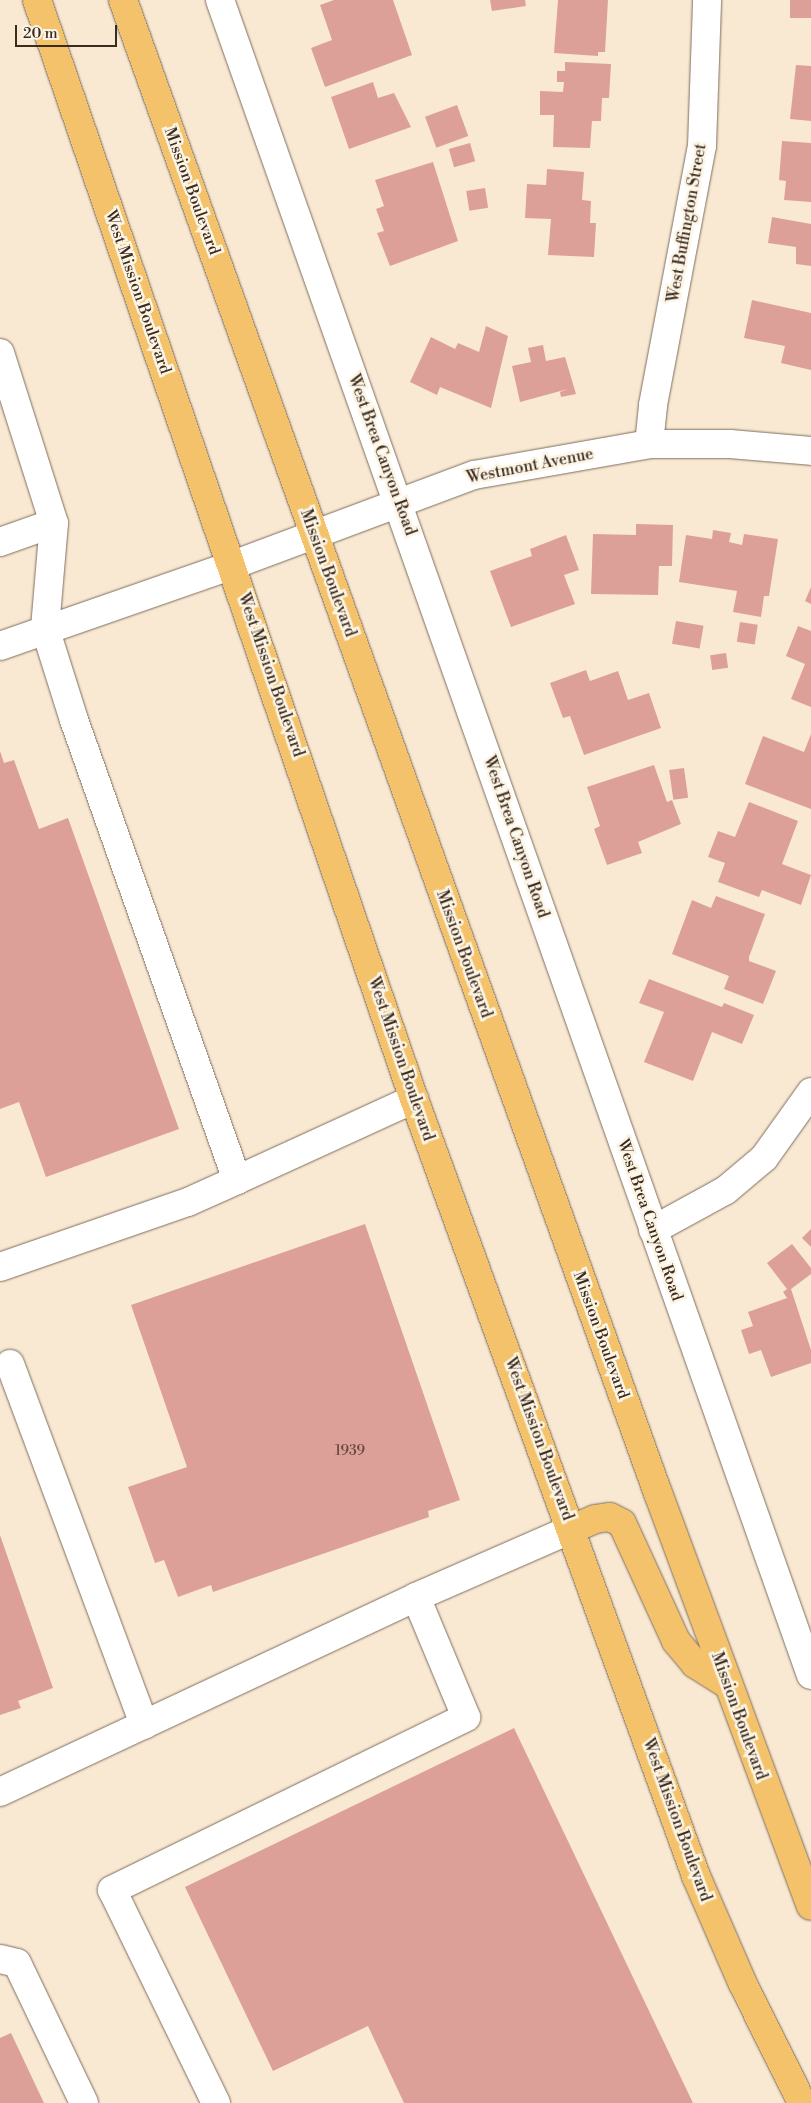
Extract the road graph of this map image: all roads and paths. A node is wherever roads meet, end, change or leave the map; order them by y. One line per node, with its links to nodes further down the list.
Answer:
1 (36, 0): 12 (main road, West Mission Boulevard)
2 (123, 0): 10 (main road, Mission Boulevard)
3 (220, 0): 8 (street, West Brea Canyon Road)
4 (707, 0): 6 (street, West Buffington Street)
5 (0, 353): 9 (street)
6 (649, 444): 7 (street, Westmont Avenue); 8 (street, Westmont Avenue)
7 (811, 451)
8 (399, 501): 10 (street, Westmont Avenue); 18 (street, West Brea Canyon Road)
9 (54, 522): 11 (street); 13 (street)
10 (313, 533): 12 (street, Westmont Avenue); 24 (main road, Mission Boulevard)
11 (0, 542)
12 (233, 565): 13 (street, Westmont Avenue); 16 (main road, West Mission Boulevard)
13 (46, 628): 14 (street, Westmont Avenue); 17 (street)
14 (0, 646)
15 (811, 1092): 18 (street)
16 (414, 1099): 17 (street); 21 (main road, West Mission Boulevard)
17 (237, 1180): 19 (street)
18 (653, 1230): 23 (street, West Brea Canyon Road)
19 (0, 1267)
20 (10, 1364): 25 (street)
21 (572, 1529): 22 (street); 24 (main road); 31 (main road, West Mission Boulevard)
22 (416, 1597): 25 (street); 30 (street)
23 (811, 1675)
24 (726, 1683): 27 (main road, Mission Boulevard)
25 (144, 1725): 26 (street)
26 (0, 1792)
27 (811, 1906)
28 (0, 1960): 29 (street)
29 (84, 2103)
30 (216, 2103)
31 (802, 2103)

